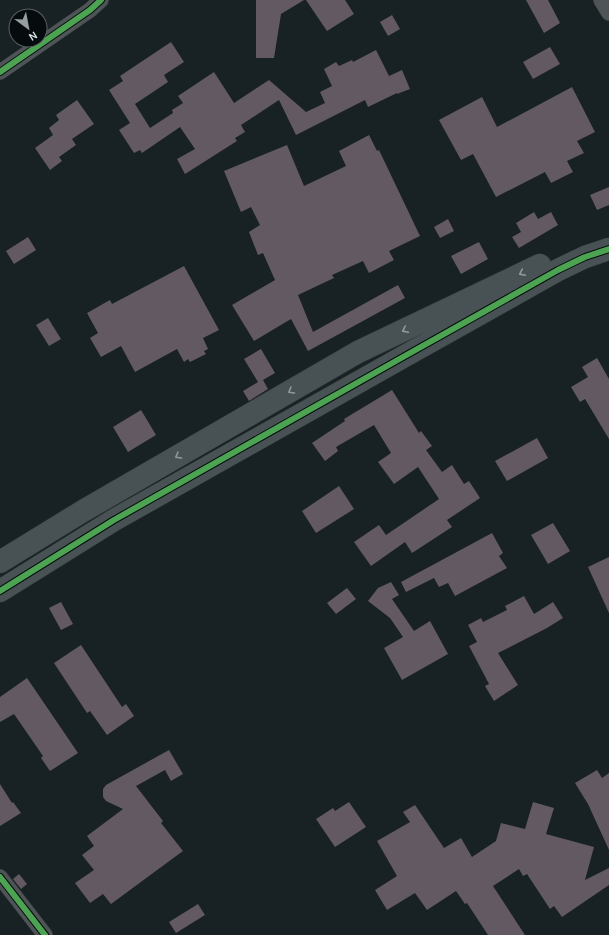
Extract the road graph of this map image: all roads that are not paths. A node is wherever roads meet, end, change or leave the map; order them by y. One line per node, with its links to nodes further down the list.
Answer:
1 (101, 0): 4 (street)
2 (601, 0): 3 (street)
3 (609, 13)
4 (0, 72)
5 (609, 234): 7 (street, one-way to 7)
6 (609, 249): 8 (street)
7 (0, 562)
8 (0, 591)
9 (0, 877): 10 (street)
10 (45, 935)

